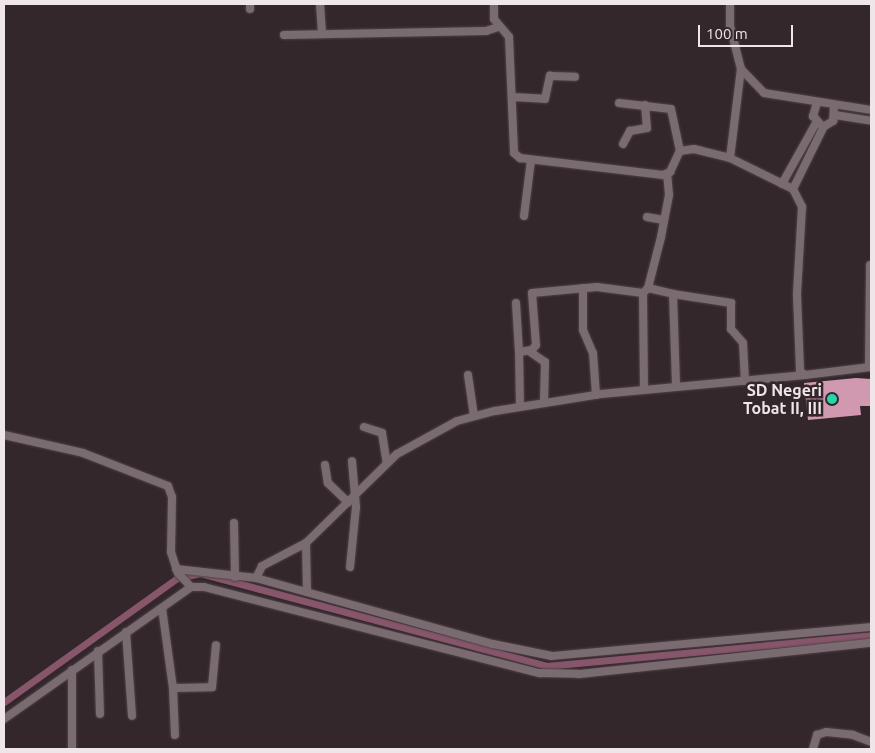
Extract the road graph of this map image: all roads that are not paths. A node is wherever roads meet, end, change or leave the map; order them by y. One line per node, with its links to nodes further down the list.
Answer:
1 (320, 4): 5 (street)
2 (494, 4): 4 (street)
3 (730, 4): 7 (street)
4 (498, 27): 5 (street); 9 (street)
5 (322, 33): 6 (street)
6 (284, 34)
7 (741, 69): 11 (street); 21 (street)
8 (575, 77): 9 (street)
9 (512, 97): 22 (street)
10 (619, 103): 12 (street)
11 (817, 103): 13 (street); 17 (street)
12 (644, 105): 19 (street); 20 (street)
13 (834, 105): 14 (street); 15 (street)
14 (871, 110)
15 (835, 115): 16 (street); 18 (street)
16 (871, 121)
17 (816, 123): 18 (street); 24 (street)
18 (824, 126): 25 (street)
19 (623, 144)
20 (680, 151): 21 (street); 23 (street)
21 (730, 158): 24 (street)
22 (531, 160): 23 (street); 26 (street)
23 (668, 174): 28 (street)
24 (782, 184): 25 (street)
25 (793, 188): 38 (street)
26 (524, 216)
27 (647, 218): 28 (street)
28 (664, 220): 31 (street)
29 (870, 265): 36 (street)
30 (583, 288): 31 (street); 34 (street); 42 (street)
31 (646, 290): 32 (street); 41 (street)
32 (673, 294): 39 (street); 40 (street)
33 (516, 303): 35 (street)
34 (529, 351): 35 (street); 43 (street)
35 (519, 352): 44 (street)
36 (870, 367): 38 (street)
37 (468, 375): 45 (street)
38 (804, 375): 39 (street)
39 (745, 381): 40 (street)
40 (676, 386): 41 (street)
41 (644, 390): 42 (street)
42 (596, 395): 43 (street)
43 (544, 403): 44 (street)
44 (520, 407): 45 (street)
45 (474, 416): 49 (street)
46 (364, 427): 49 (street)
47 (4, 435): 55 (street)
48 (352, 461): 51 (street)
49 (387, 463): 51 (street)
50 (325, 465): 51 (street)
51 (350, 499): 53 (street); 54 (street)
52 (234, 523): 56 (street)
53 (306, 543): 57 (street); 59 (street)
54 (350, 567)
55 (177, 571): 56 (street); 58 (street)
56 (235, 577): 57 (street)
57 (256, 578): 59 (street)
58 (190, 586): 60 (street); 63 (street)
59 (307, 592): 61 (street)
60 (162, 608): 62 (street); 67 (street)
61 (871, 627)
62 (126, 632): 65 (street); 69 (street)
63 (871, 643)
64 (216, 644): 67 (street)
65 (98, 651): 66 (street); 68 (street)
66 (72, 670): 70 (street); 73 (street)
67 (173, 688): 71 (street)
68 (100, 714)
69 (132, 716)
70 (4, 719)
71 (175, 735)
72 (871, 742): 74 (street)
73 (72, 749)
74 (813, 749)

